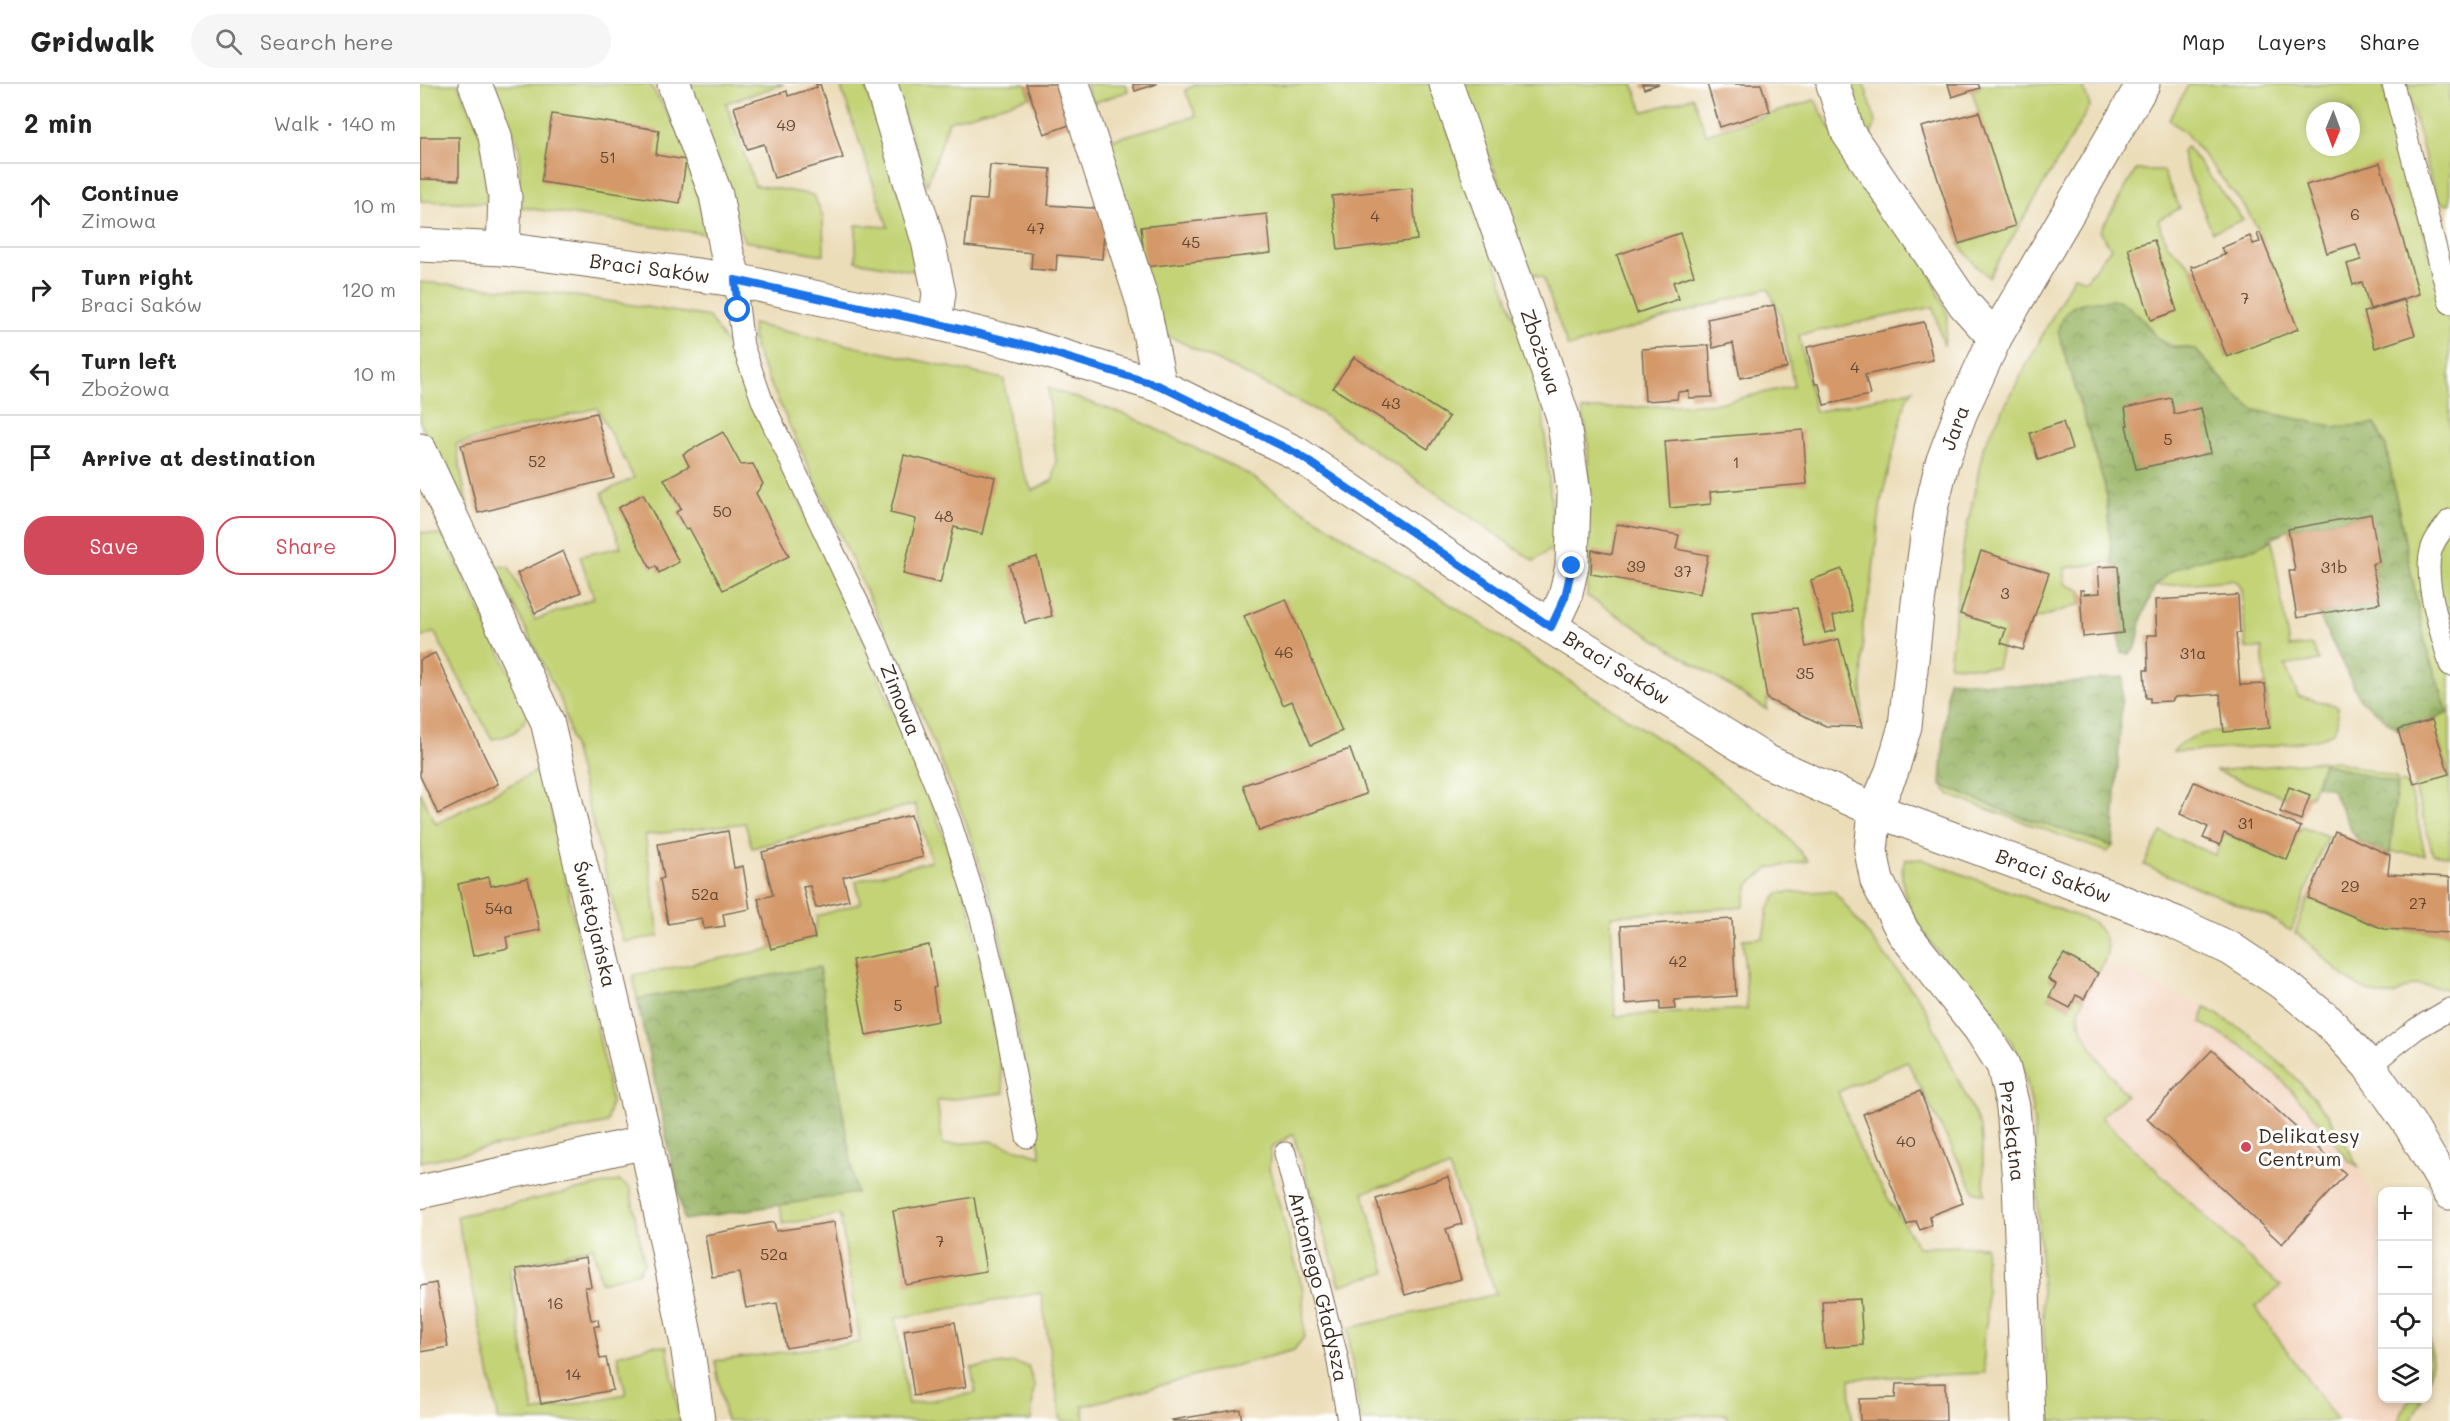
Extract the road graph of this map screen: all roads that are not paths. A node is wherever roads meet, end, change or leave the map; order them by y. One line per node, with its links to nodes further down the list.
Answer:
1 (475, 84): 10 (street)
2 (675, 84): 11 (street)
3 (880, 84): 13 (street)
4 (1073, 84): 15 (street)
5 (1446, 84): 18 (street, Zbożowa)
6 (1833, 84): 14 (street)
7 (2143, 84): 14 (street, Jara)
8 (2393, 84): 12 (lane)
9 (420, 245): 10 (street, Braci Saków)
10 (503, 249): 11 (street, Braci Saków)
11 (735, 280): 13 (street, Braci Saków); 23 (lane, Zimowa)
12 (2450, 303)
13 (935, 323): 15 (street, Braci Saków)
14 (1995, 338): 20 (street, Jara)
15 (1160, 386): 18 (street, Braci Saków)
16 (420, 450): 24 (street, Świętojańska)
17 (2450, 519): 19 (lane)
18 (1551, 627): 20 (street, Braci Saków)
19 (2450, 665)
20 (1875, 810): 22 (street, Braci Saków); 30 (street, Przekątna)
21 (2450, 1009): 22 (lane)
22 (2369, 1066): 27 (street, Braci Saków)
23 (1027, 1137)
24 (646, 1142): 26 (street); 28 (street, Świętojańska)
25 (1285, 1153): 29 (lane, Antoniego Gładysza)
26 (420, 1192)
27 (2449, 1197)
28 (698, 1421)
29 (1348, 1421)
30 (2028, 1421)

